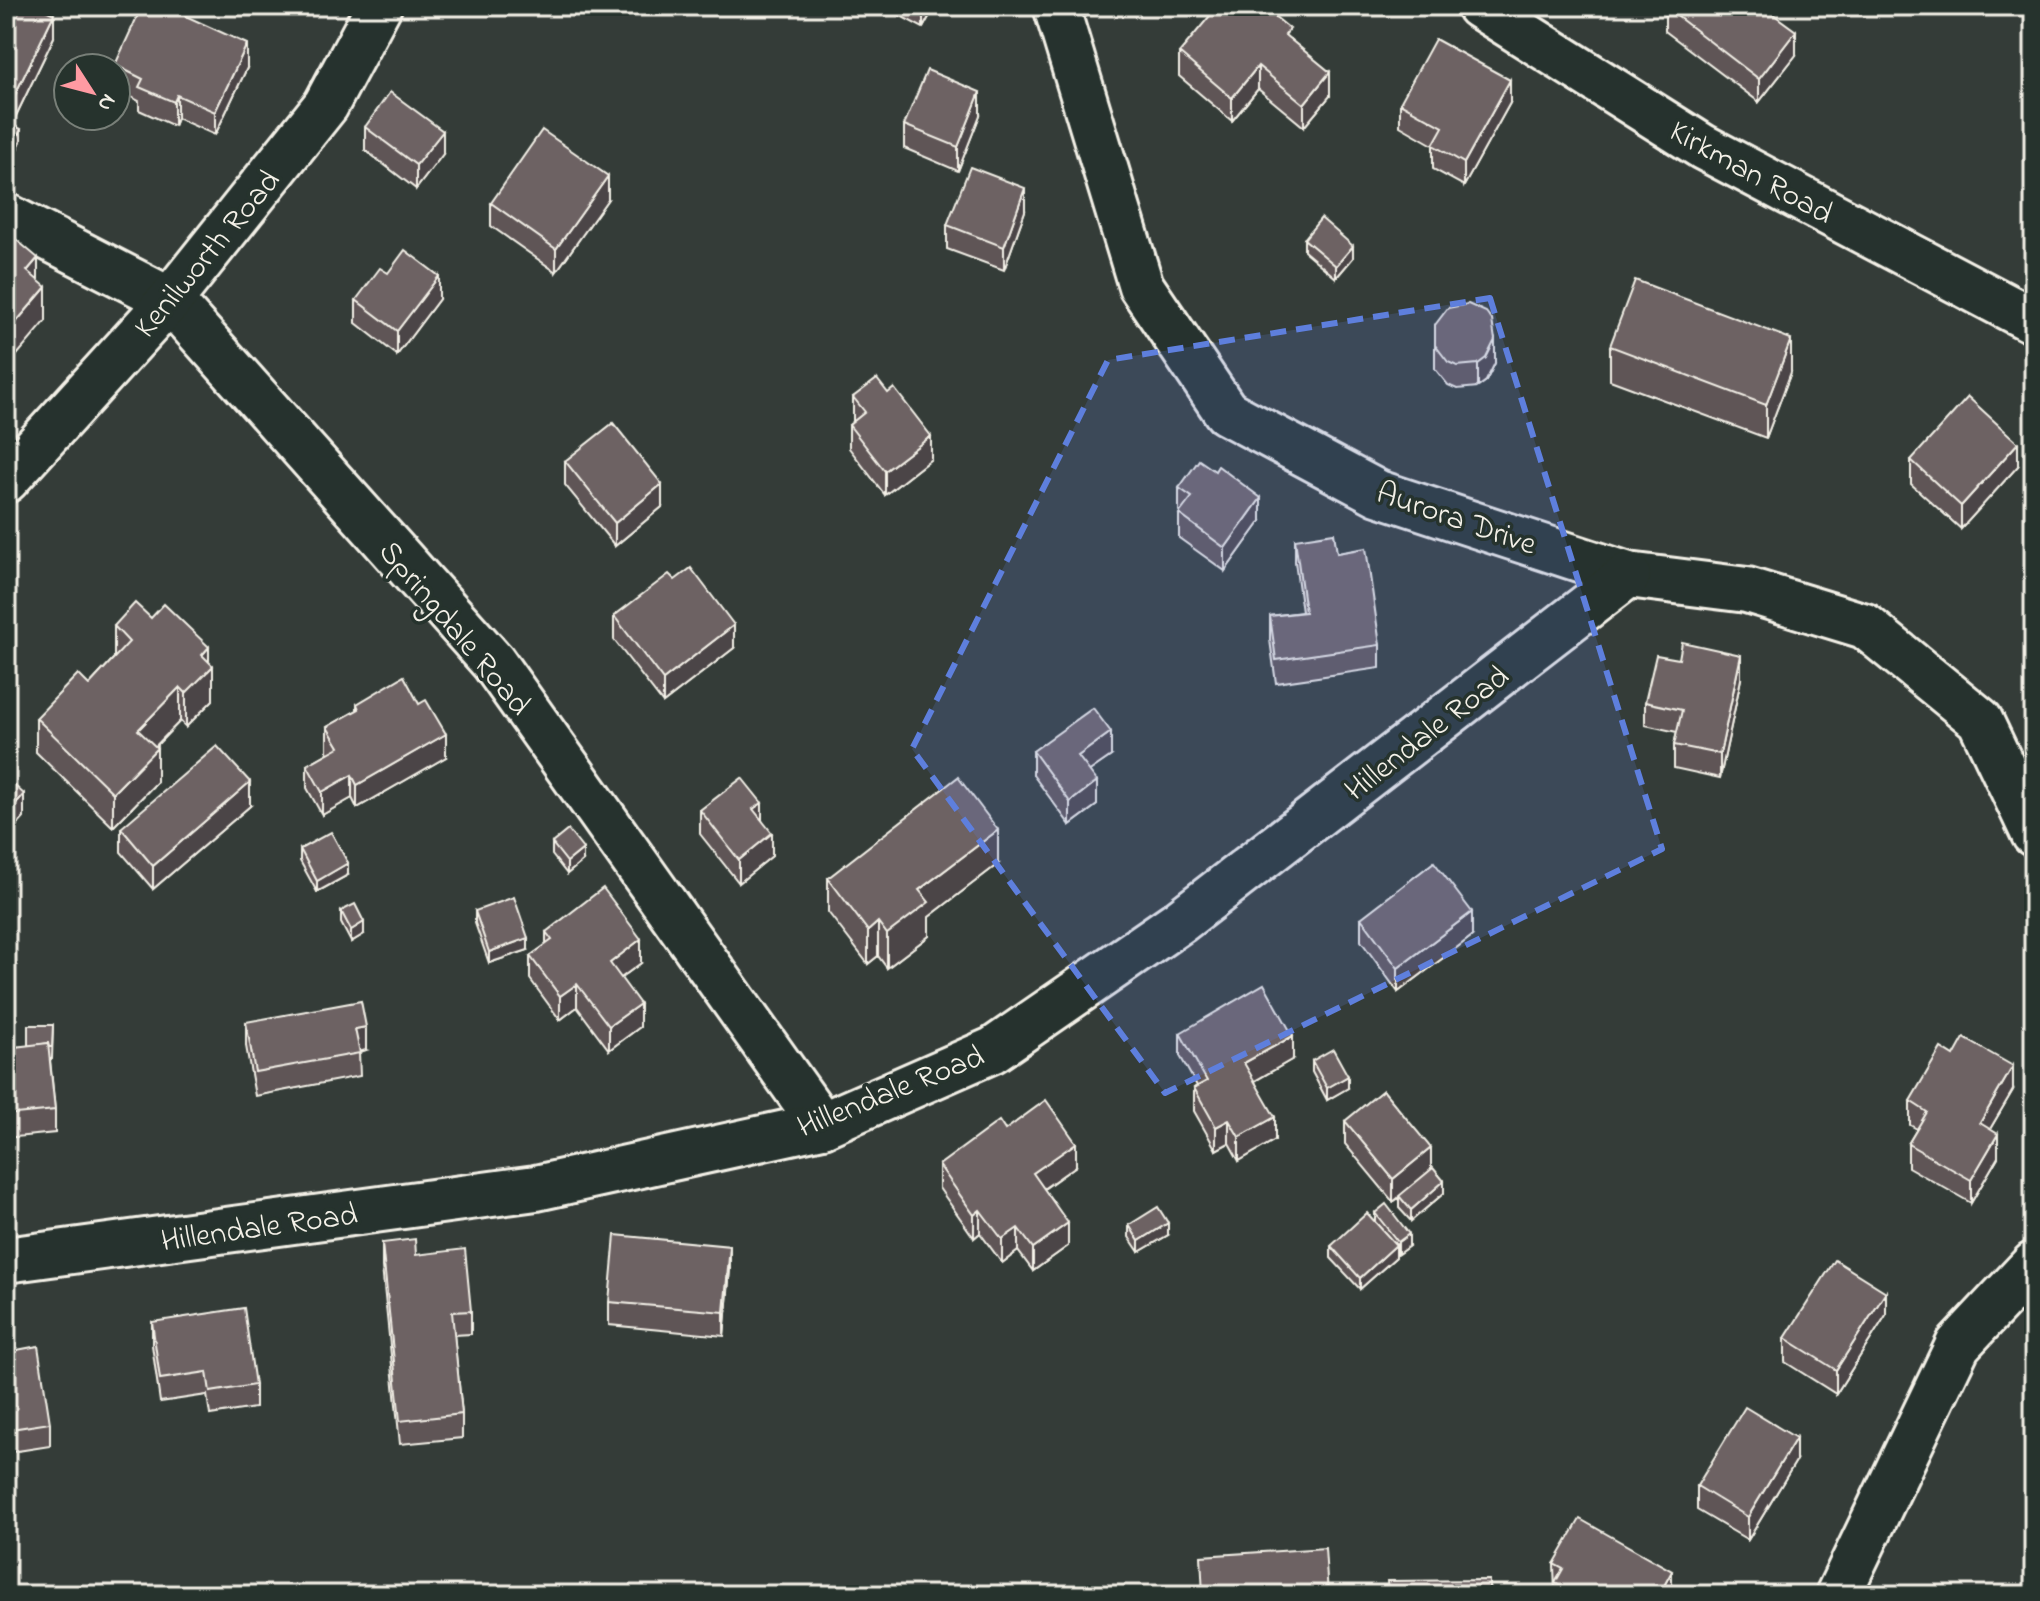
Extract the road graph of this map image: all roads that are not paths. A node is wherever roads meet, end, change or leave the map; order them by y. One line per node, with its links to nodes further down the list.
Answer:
1 (379, 6): 5 (street, Kenilworth Road)
2 (1056, 6): 8 (street, Aurora Drive)
3 (1479, 6): 6 (street, Kirkman Road)
4 (6, 216): 5 (street, Springdale Road)
5 (170, 300): 7 (street, Kenilworth Road); 10 (street, Springdale Road)
6 (2034, 321)
7 (6, 480)
8 (1628, 575): 9 (street, Aurora Drive); 10 (street, Hillendale Road)
9 (2034, 834)
10 (822, 1125): 11 (street, Hillendale Road)
11 (6, 1260)
12 (2034, 1264): 13 (street)
13 (1838, 1595)

